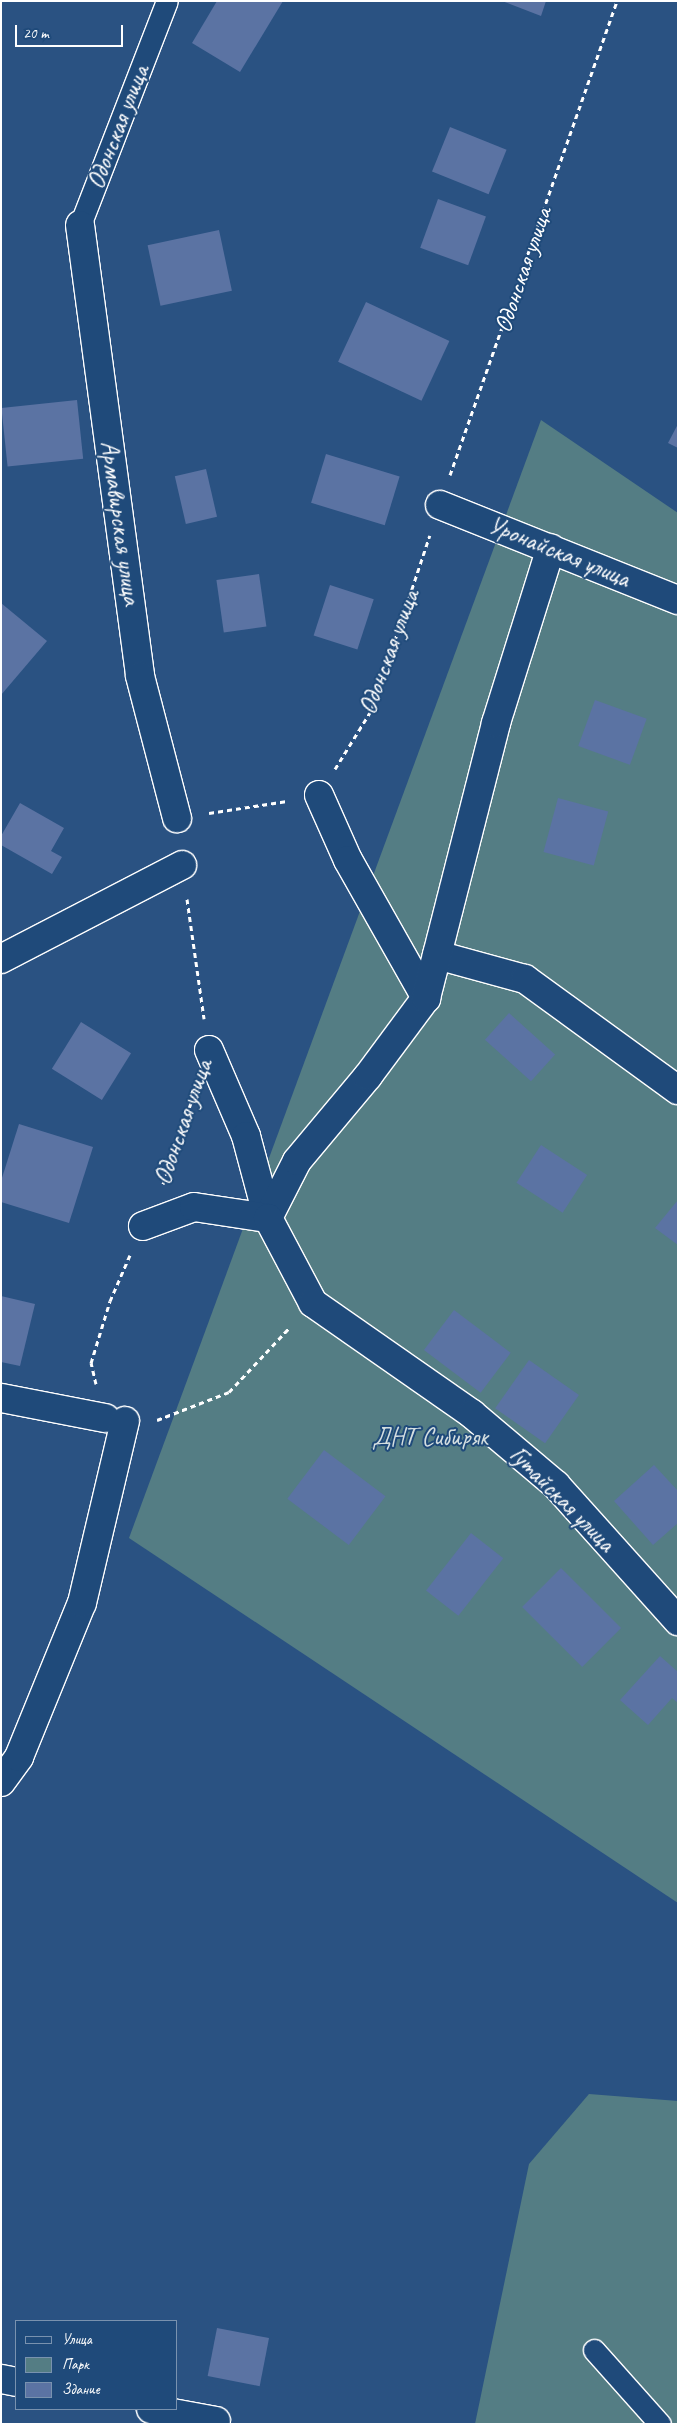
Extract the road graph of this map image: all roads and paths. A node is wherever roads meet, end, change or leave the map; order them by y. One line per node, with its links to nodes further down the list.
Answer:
1 (167, 1): 3 (lane, Одонская улица)
2 (617, 1): 4 (path, Одонская улица)
3 (80, 226): 8 (street, Армавирская улица)
4 (440, 505): 5 (street, Уронайская улица); 7 (path, Одонская улица)
5 (552, 548): 6 (street, Уронайская улица); 10 (street)
6 (678, 600)
7 (319, 796): 8 (path); 12 (street)
8 (177, 818)
9 (182, 865): 11 (street); 13 (path, Одонская улица)
10 (437, 955): 12 (street); 14 (street)
11 (1, 959)
12 (426, 998): 15 (street)
13 (209, 1050): 15 (street); 16 (path, Одонская улица)
14 (678, 1090)
15 (268, 1218): 16 (street); 17 (street)
16 (143, 1226): 19 (path, Одонская улица)
17 (313, 1303): 19 (path); 20 (street, Гутайская улица)
18 (1, 1398): 19 (street)
19 (115, 1419): 21 (street)
20 (678, 1621)
21 (1, 1782)
22 (594, 2350): 27 (lane)
23 (1, 2379): 24 (street)
24 (15, 2382)
25 (156, 2410): 26 (street)
26 (216, 2421)
27 (660, 2424)

